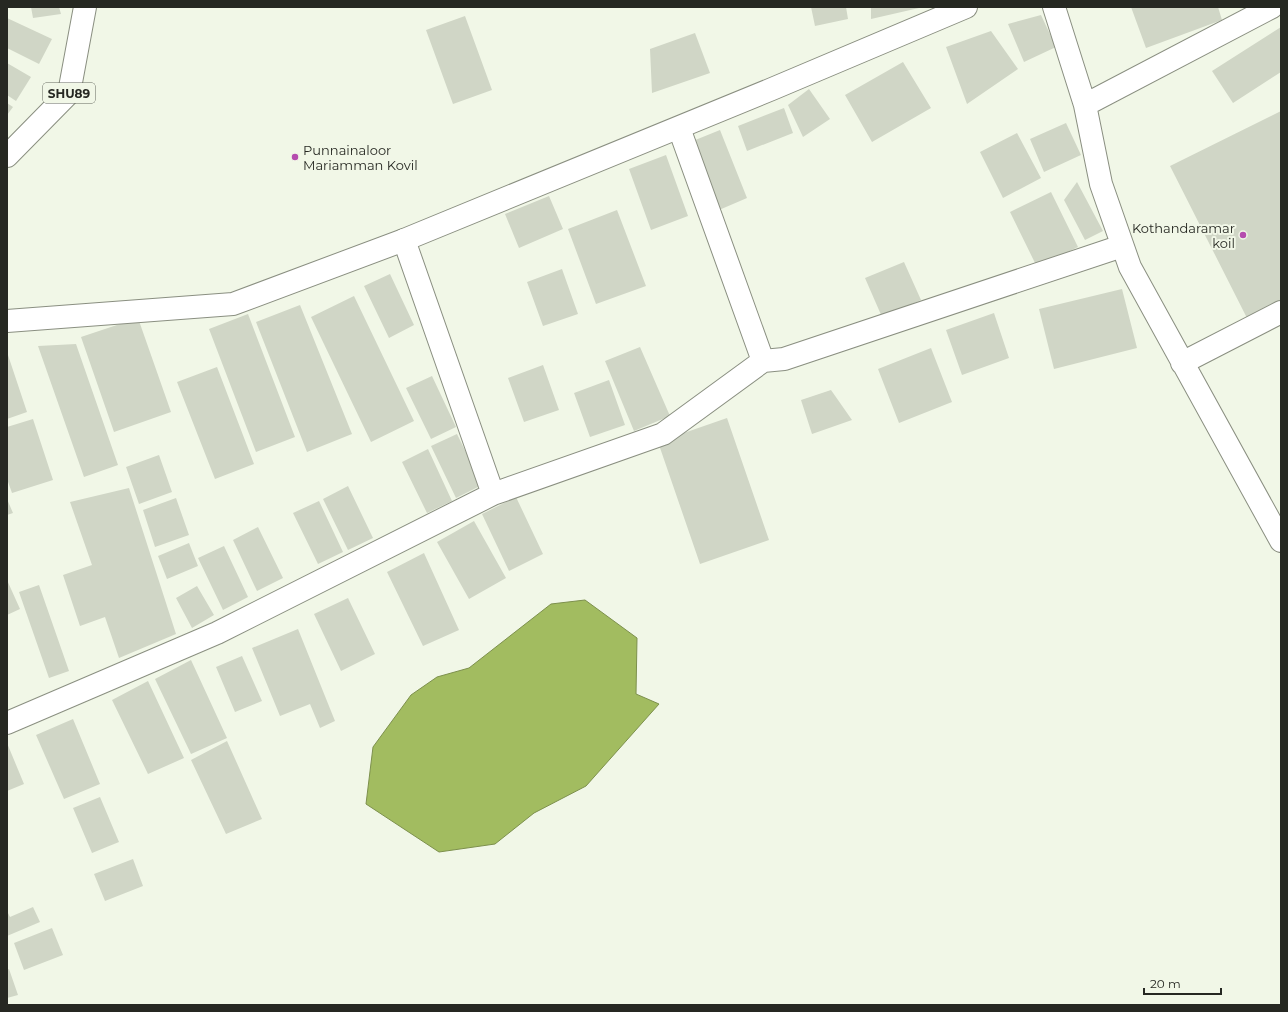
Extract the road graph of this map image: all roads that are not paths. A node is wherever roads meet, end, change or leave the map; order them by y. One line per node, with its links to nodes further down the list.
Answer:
1 (85, 7): 7 (street, SHU89)
2 (966, 7): 6 (street)
3 (1054, 7): 5 (street)
4 (1272, 7): 5 (street)
5 (1085, 105): 9 (street)
6 (679, 128): 8 (street); 12 (street)
7 (7, 156)
8 (404, 240): 11 (street); 14 (street)
9 (1122, 246): 12 (street); 13 (street)
10 (1281, 312): 13 (street)
11 (7, 321)
12 (763, 361): 14 (street)
13 (1182, 363): 15 (street)
14 (493, 494): 16 (street)
15 (1281, 541)
16 (7, 723)

